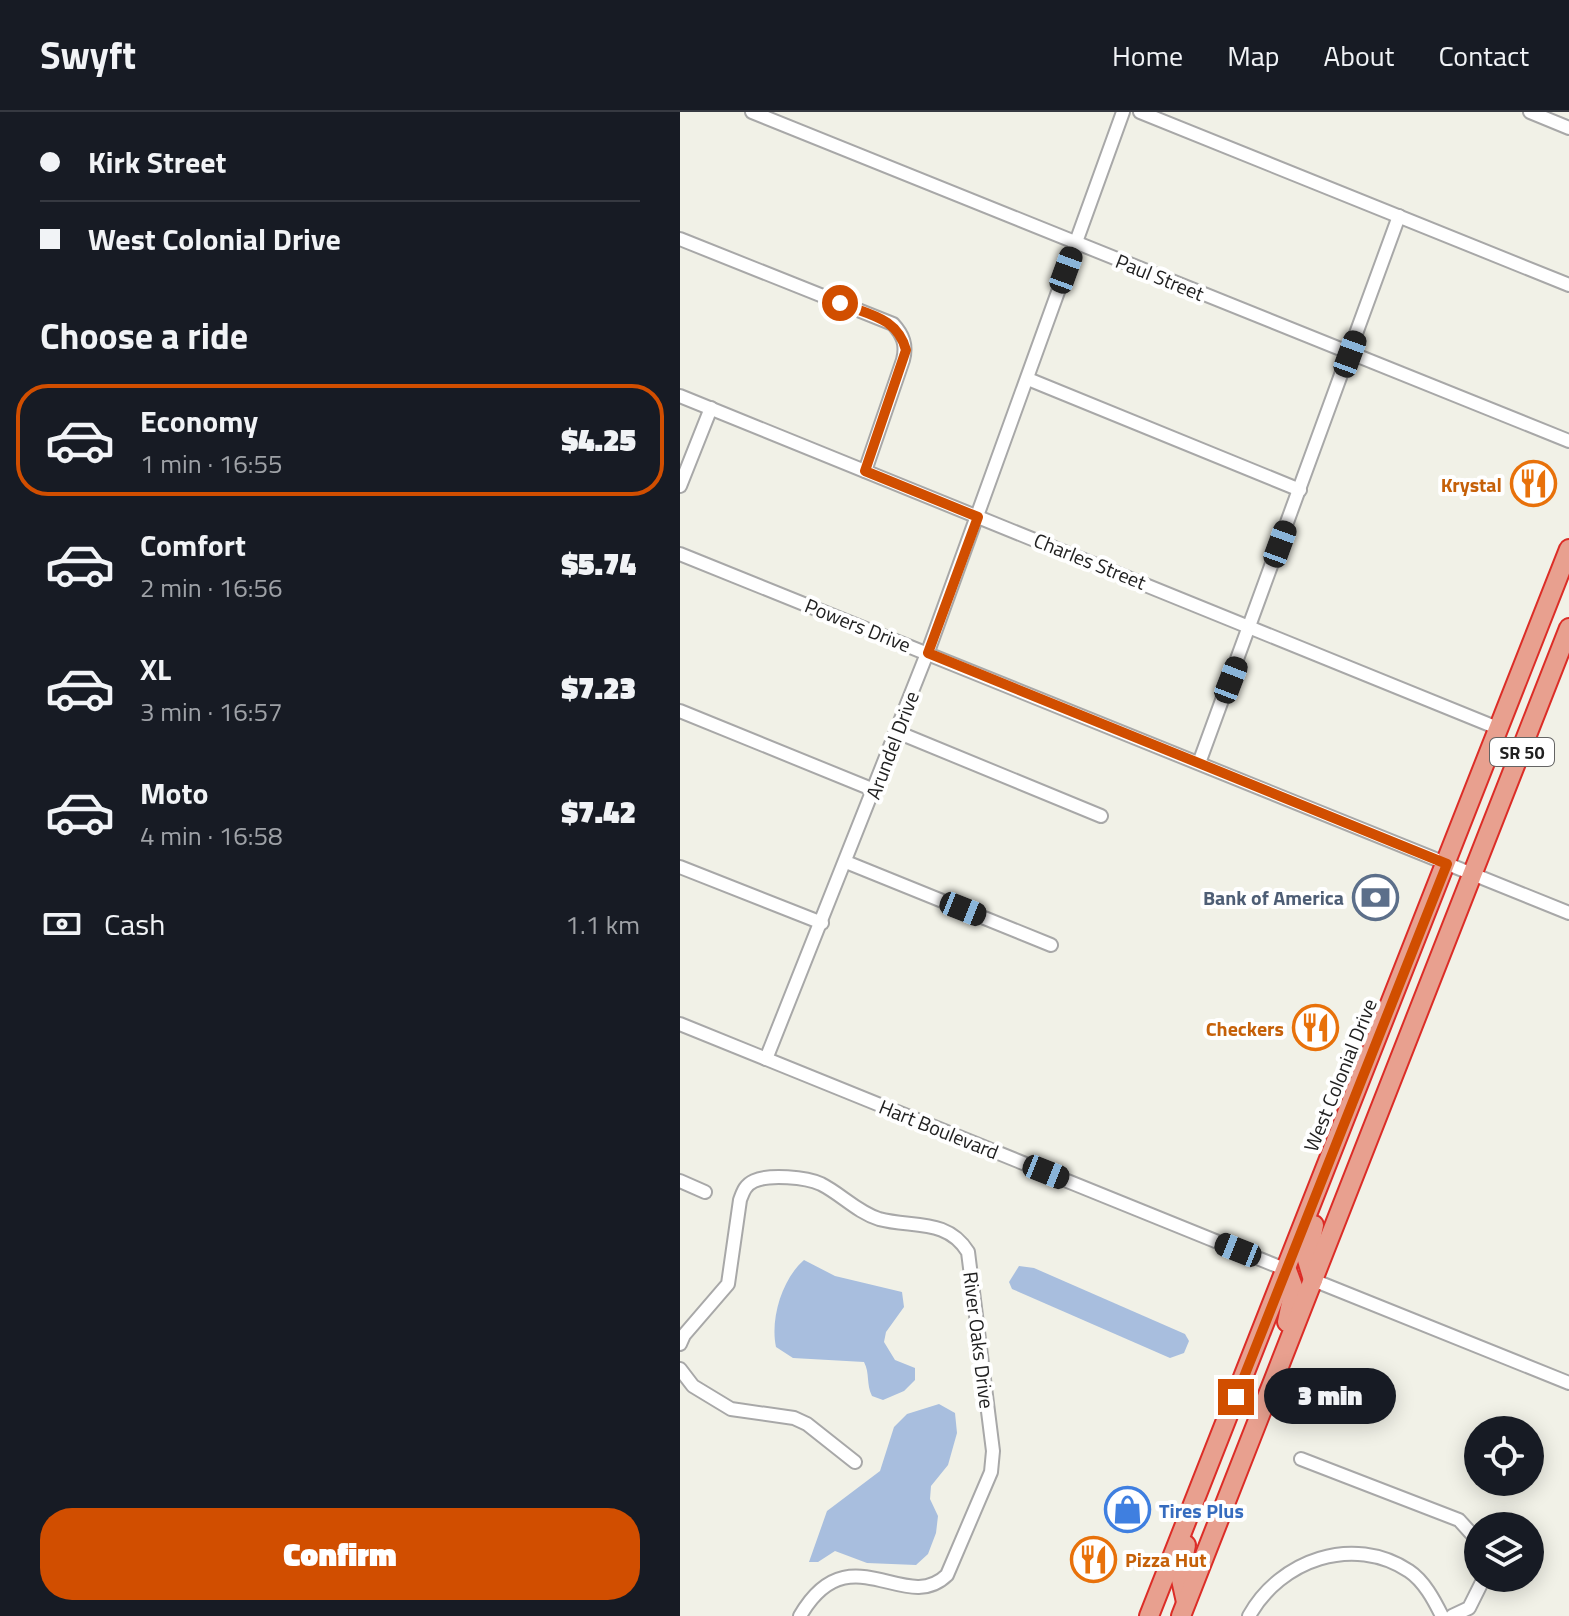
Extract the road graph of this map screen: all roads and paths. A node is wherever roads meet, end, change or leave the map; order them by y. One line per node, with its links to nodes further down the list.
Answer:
1 (752, 112): 8 (street, Paul Street)
2 (1123, 112): 8 (street, Arundel Drive)
3 (1140, 112): 6 (street)
4 (1530, 112): 5 (street)
5 (1569, 128)
6 (1399, 216): 9 (street); 10 (street)
7 (680, 239): 15 (street)
8 (1076, 242): 10 (street, Paul Street); 11 (street, Arundel Drive)
9 (1569, 285)
10 (1350, 354): 14 (street, Paul Street); 17 (street)
11 (1028, 379): 17 (street); 18 (street, Arundel Drive)
12 (680, 396): 13 (street, Charles Street)
13 (711, 408): 15 (street, Charles Street); 16 (street)
14 (1569, 441)
15 (865, 471): 18 (street, Charles Street)
16 (680, 486)
17 (1300, 490): 21 (street)
18 (978, 517): 21 (street, Charles Street); 23 (street, Arundel Drive)
19 (1569, 549): 25 (highway, West Colonial Drive / SR 50)
20 (680, 554): 23 (street, Powers Drive)
21 (1251, 626): 25 (street, Charles Street); 27 (street)
22 (1569, 628): 33 (highway, SR 50)
23 (928, 653): 26 (street, Arundel Drive); 27 (street, Powers Drive)
24 (680, 711): 28 (street)
25 (1500, 729): 31 (highway, West Colonial Drive / SR 50)
26 (897, 732): 28 (street, Arundel Drive); 29 (street)
27 (1199, 763): 31 (street, Powers Drive)
28 (874, 790): 30 (street, Arundel Drive)
29 (1101, 816)
30 (846, 862): 35 (street, Arundel Drive); 36 (street)
31 (1447, 864): 33 (street, Powers Drive); 39 (highway, West Colonial Drive / SR 50)
32 (680, 867): 35 (street)
33 (1474, 875): 34 (street, Powers Drive); 43 (highway, SR 50)
34 (1569, 913)
35 (822, 923): 38 (street, Arundel Drive)
36 (1051, 945)
37 (680, 1024): 38 (street, Hart Boulevard)
38 (766, 1059): 42 (street, Hart Boulevard)
39 (1324, 1175): 42 (highway, West Colonial Drive / SR 50); 43 (highway)
40 (680, 1181): 41 (street)
41 (705, 1192)
42 (1287, 1270): 46 (highway); 50 (highway, West Colonial Drive / SR 50)
43 (1313, 1280): 46 (highway, SR 50); 47 (street)
44 (680, 1344): 55 (street, River Oaks Drive)
45 (680, 1369): 49 (street)
46 (1276, 1375): 53 (highway, SR 50)
47 (1569, 1383)
48 (1301, 1459): 51 (street)
49 (855, 1462)
50 (1194, 1503): 53 (highway); 54 (highway, West Colonial Drive / SR 50)
51 (1464, 1526)
52 (1477, 1592): 58 (street)
53 (1184, 1609)
54 (1154, 1612)
55 (800, 1616)
56 (1249, 1616): 57 (street)
57 (1442, 1616)
58 (1452, 1616)

